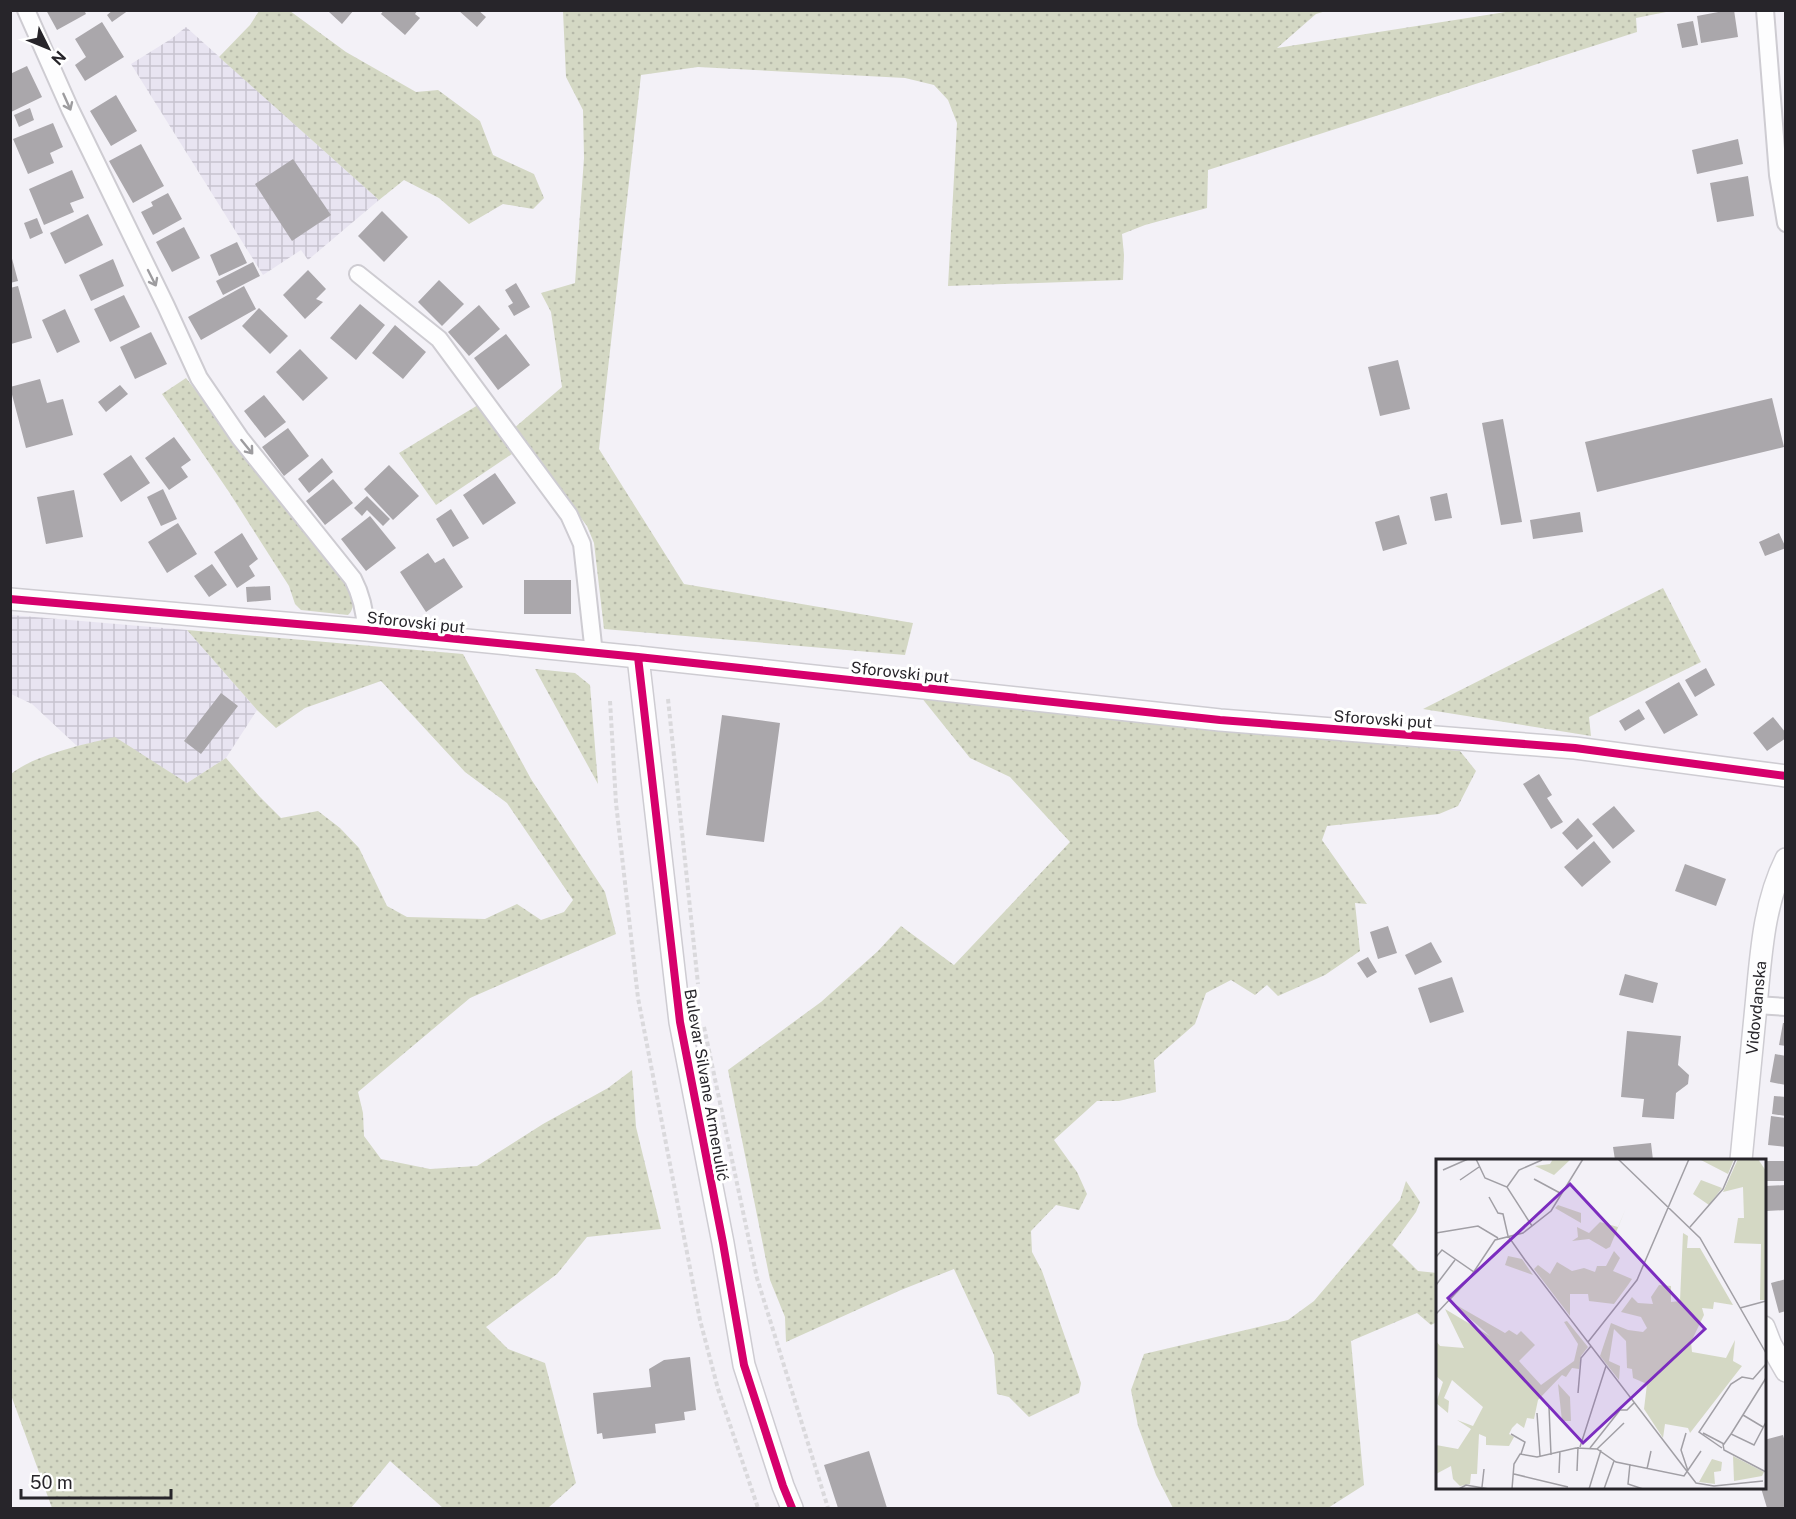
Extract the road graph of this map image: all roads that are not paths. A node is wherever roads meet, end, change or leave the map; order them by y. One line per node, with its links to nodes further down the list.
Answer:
1 (26, 10): 6 (street, one-way to 6)
2 (1765, 10): 3 (street)
3 (1785, 223)
4 (358, 274): 7 (street)
5 (10, 599): 6 (street, Sforovski put)
6 (366, 630): 7 (street, Sforovski put)
7 (594, 654): 8 (street, Sforovski put)
8 (638, 657): 9 (street, Sforovski put); 16 (street, Bulevar Silvane Armenulić)
9 (1785, 776)
10 (1785, 859): 11 (street, Vidovdanska)
11 (1756, 1005): 12 (street); 13 (street, Vidovdanska)
12 (1785, 1007)
13 (1742, 1159)
14 (1766, 1332): 15 (street)
15 (1785, 1371)
16 (792, 1509)

